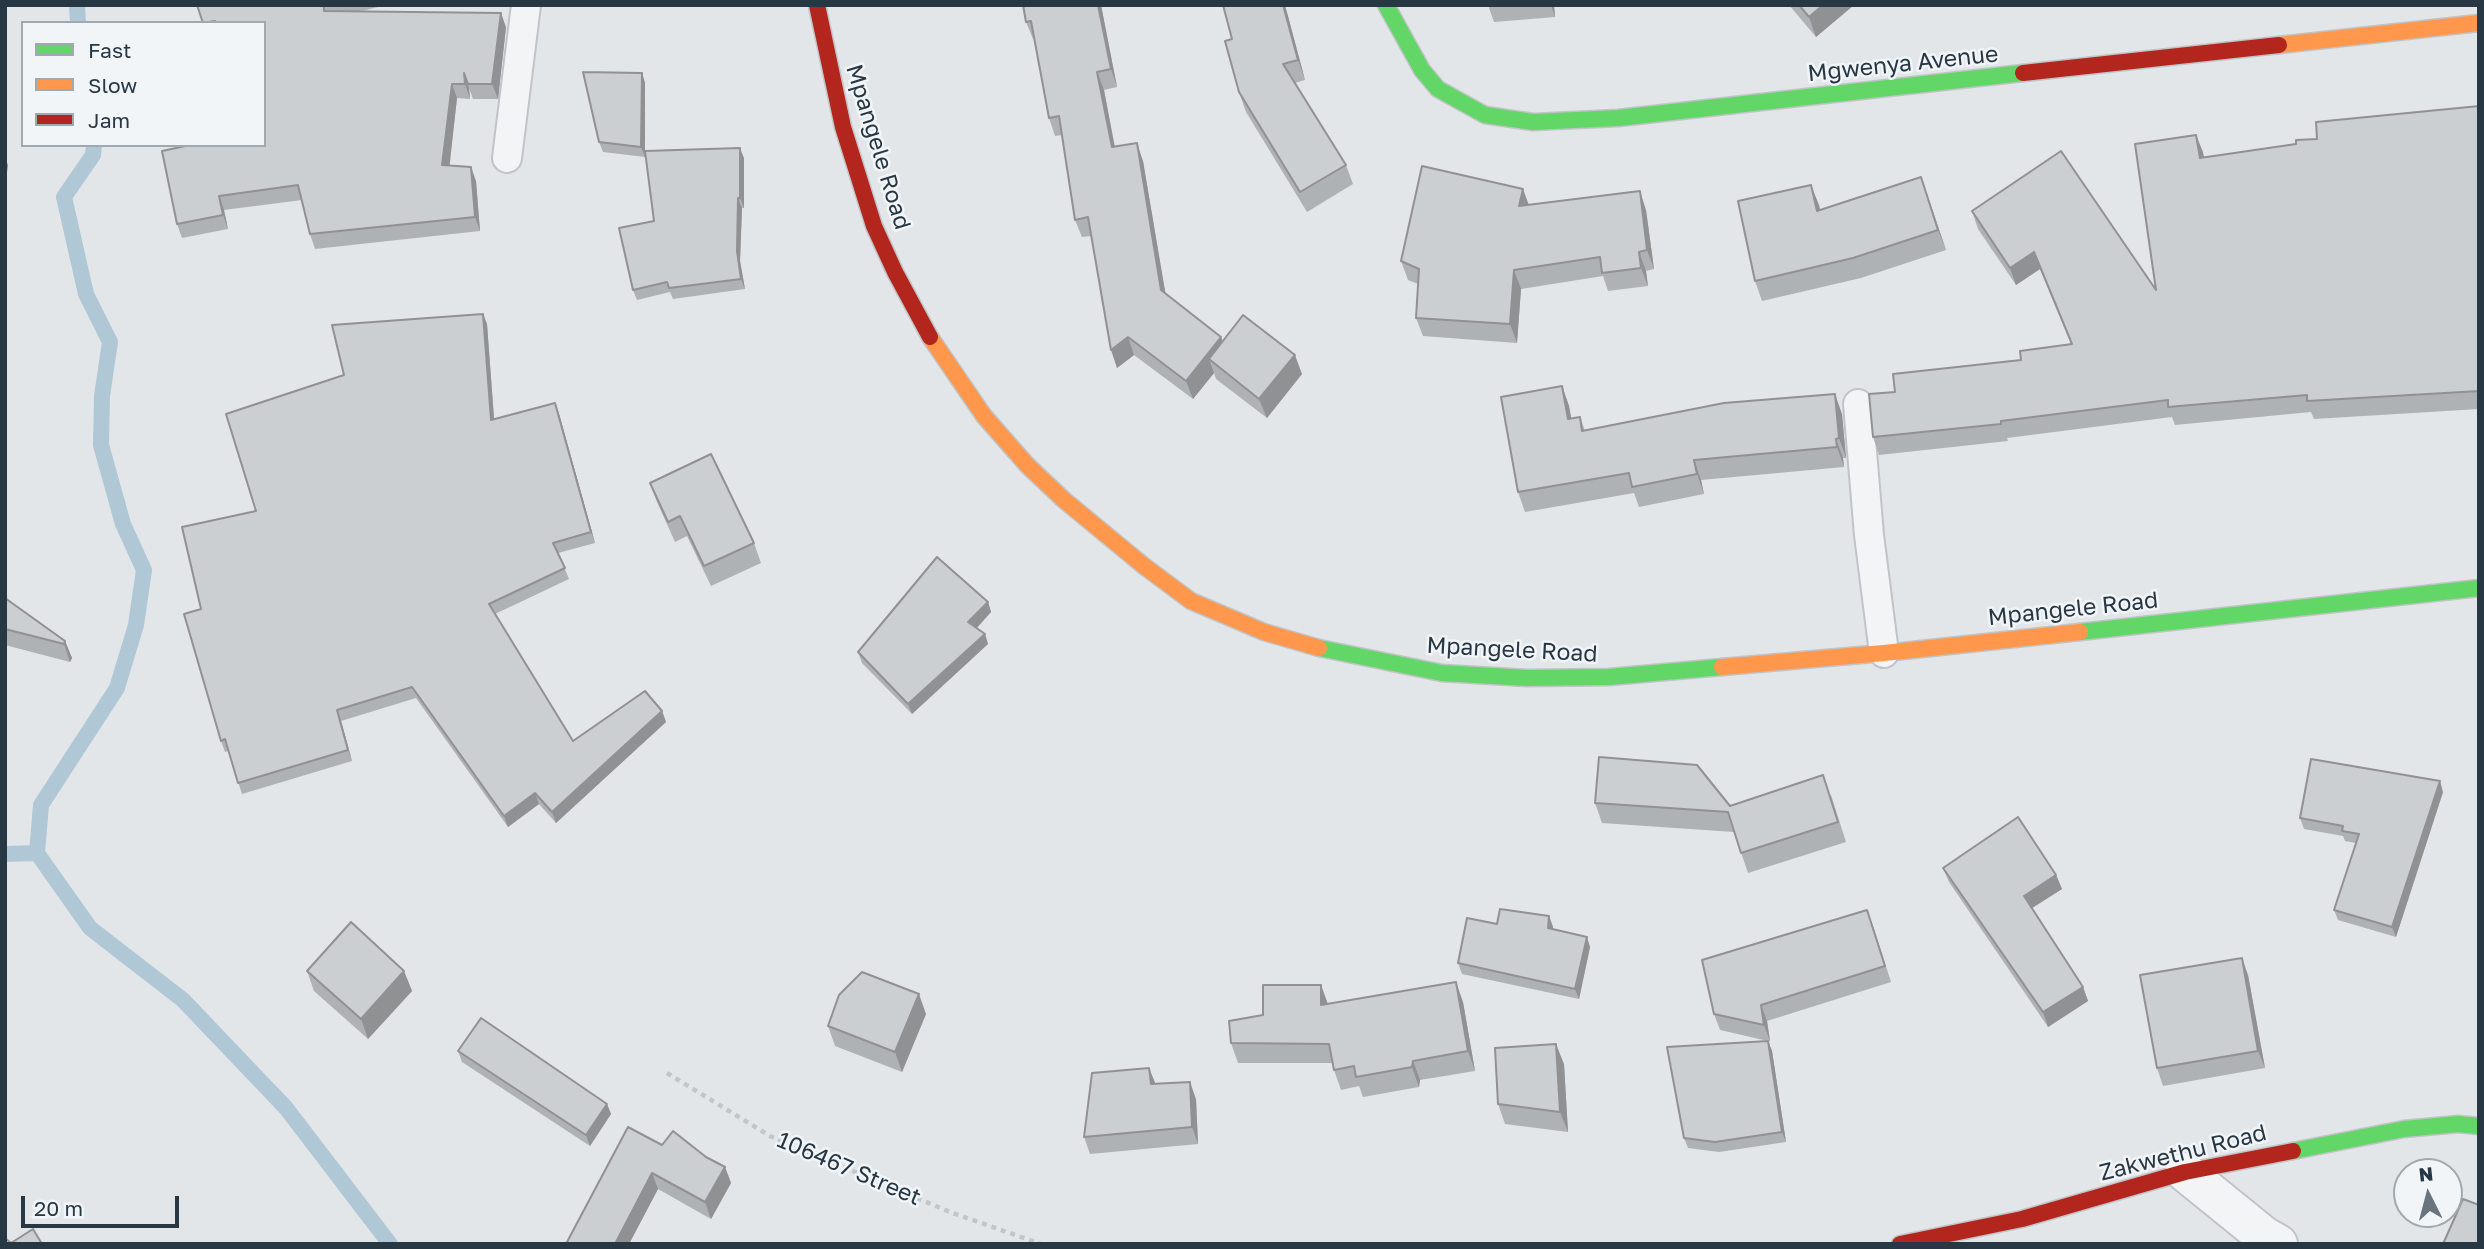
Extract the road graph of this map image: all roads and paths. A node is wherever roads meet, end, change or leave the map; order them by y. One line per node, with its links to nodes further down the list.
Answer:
1 (526, 5): 5 (lane)
2 (817, 5): 8 (street, Mpangele Road)
3 (1386, 5): 4 (street, Mgwenya Avenue)
4 (2479, 23)
5 (507, 158)
6 (1858, 404): 8 (lane)
7 (2479, 588): 8 (street, Mpangele Road)
8 (1884, 653)
9 (667, 1073): 12 (path, 106467 Street)
10 (2479, 1126): 11 (street, Zakwethu Road)
11 (2185, 1172): 13 (street, Zakwethu Road); 14 (street)
12 (1041, 1244)
13 (1900, 1244)
14 (2278, 1244)

